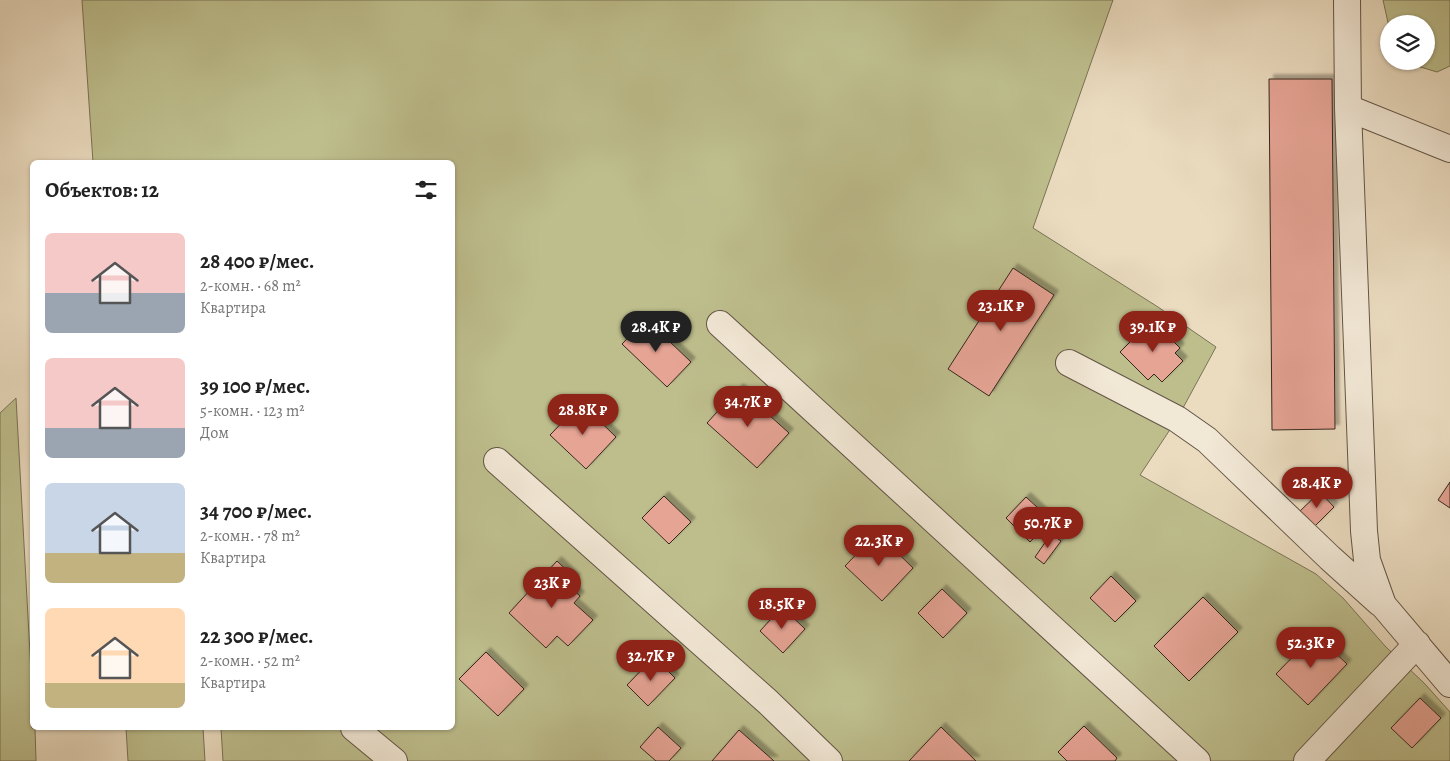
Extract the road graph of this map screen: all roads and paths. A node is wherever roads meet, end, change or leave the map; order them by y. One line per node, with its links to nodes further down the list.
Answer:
1 (1347, 0): 2 (lane)
2 (1348, 108): 3 (lane); 7 (lane)
3 (1450, 148)
4 (720, 324): 13 (lane)
5 (1069, 363): 7 (lane)
6 (497, 461): 12 (lane)
7 (1383, 605): 8 (lane)
8 (1417, 644): 9 (lane); 14 (lane)
9 (1450, 684)
10 (356, 730): 11 (lane)
11 (394, 761)
12 (829, 761)
13 (1197, 761)
14 (1307, 761)

